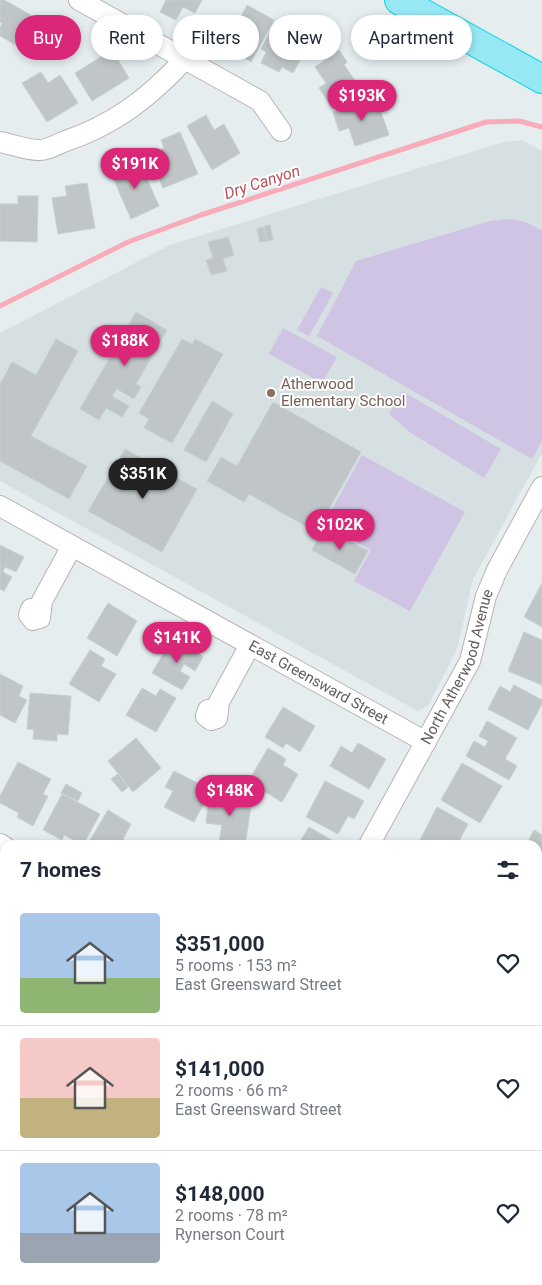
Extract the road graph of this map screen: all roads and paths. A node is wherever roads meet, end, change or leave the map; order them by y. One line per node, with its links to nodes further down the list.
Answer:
1 (79, 0): 3 (street)
2 (399, 0): 6 (highway)
3 (173, 52)
4 (184, 60): 8 (street)
5 (187, 60): 7 (street)
6 (542, 79)
7 (281, 131)
8 (0, 142)
9 (542, 487): 15 (street, North Atherwood Avenue)
10 (0, 506): 11 (street, East Greensward Street)
11 (72, 546): 12 (street); 13 (street, East Greensward Street)
12 (31, 609)
13 (250, 645): 14 (street); 15 (street, East Greensward Street)
14 (208, 710)
15 (426, 742): 16 (street, North Atherwood Avenue)
16 (373, 840)

